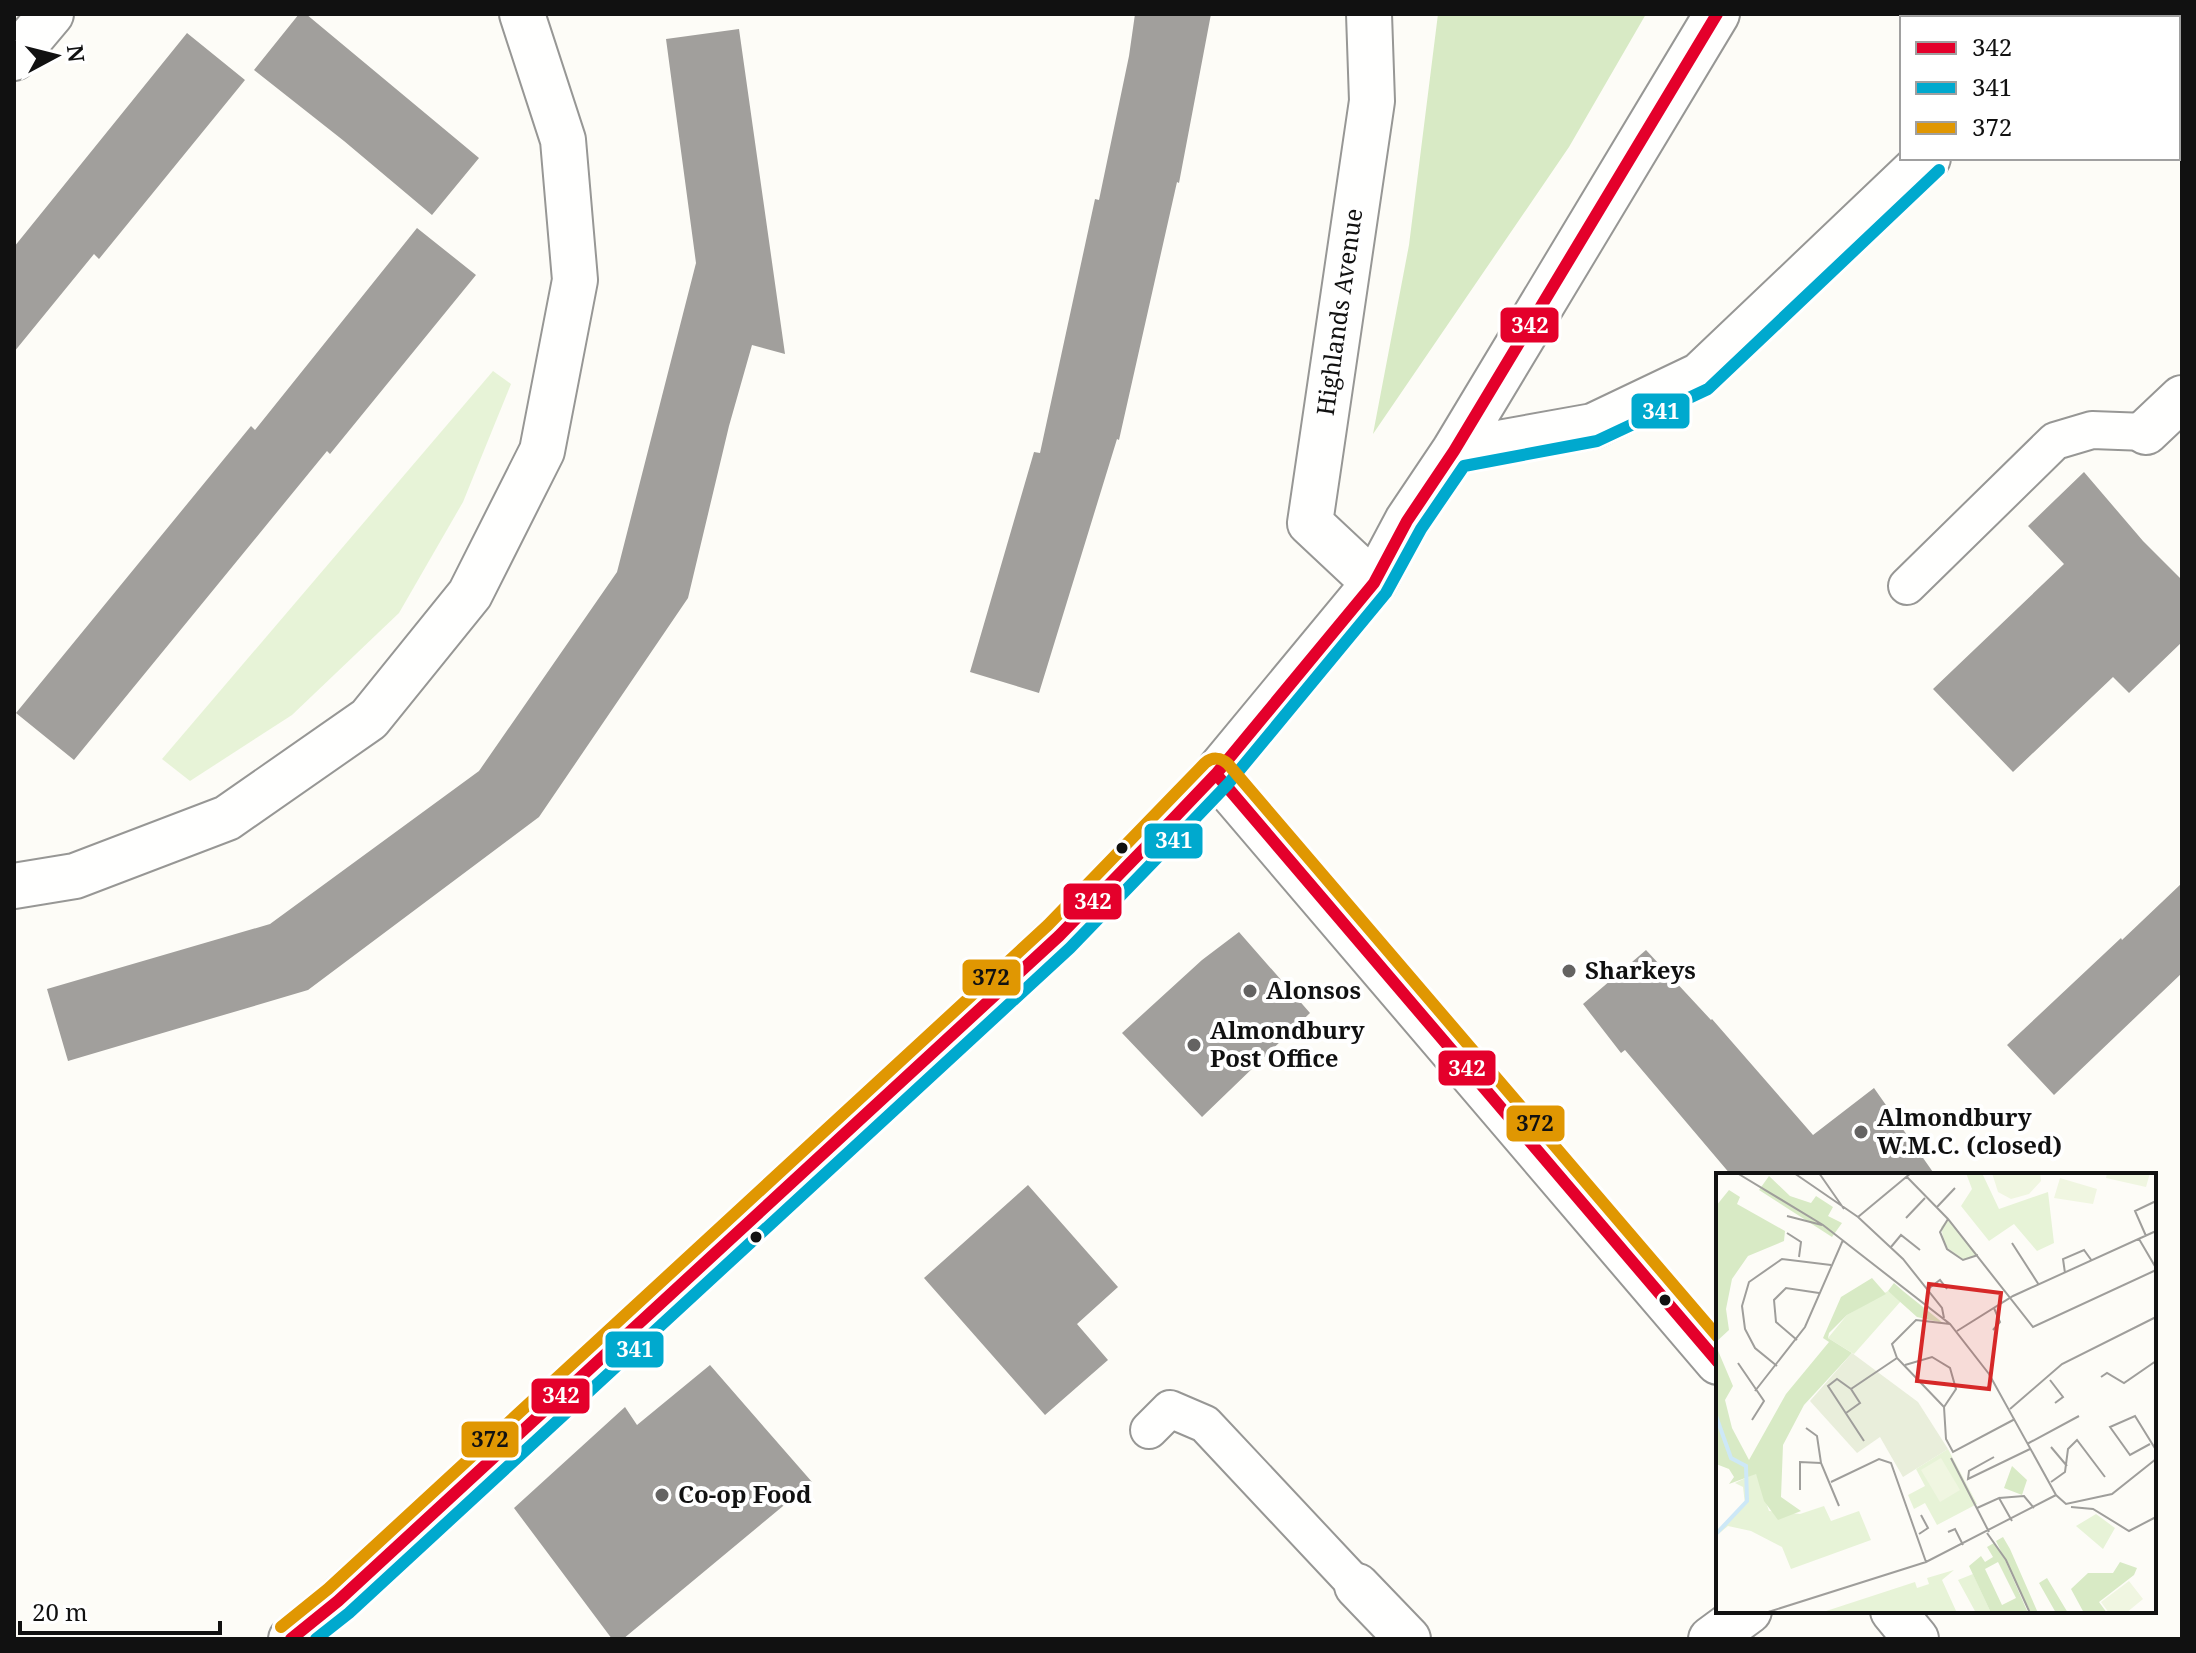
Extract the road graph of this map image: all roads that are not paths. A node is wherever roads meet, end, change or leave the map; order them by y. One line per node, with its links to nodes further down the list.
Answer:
1 (51, 14): 5 (street)
2 (522, 14): 13 (street)
3 (1369, 14): 10 (street, Highlands Avenue)
4 (1717, 14): 9 (street)
5 (14, 58)
6 (1926, 160): 9 (street)
7 (2182, 398): 8 (street)
8 (2146, 432): 11 (lane)
9 (1454, 451): 10 (street)
10 (1374, 583): 12 (street)
11 (1907, 586)
12 (1216, 774): 14 (street); 19 (street)
13 (14, 886)
14 (1716, 1360)
15 (1149, 1430): 16 (lane)
16 (1357, 1586): 20 (street)
17 (1746, 1613): 21 (street)
18 (1895, 1613): 22 (street)
19 (291, 1639)
20 (1408, 1639)
21 (1711, 1639)
22 (1916, 1639)

